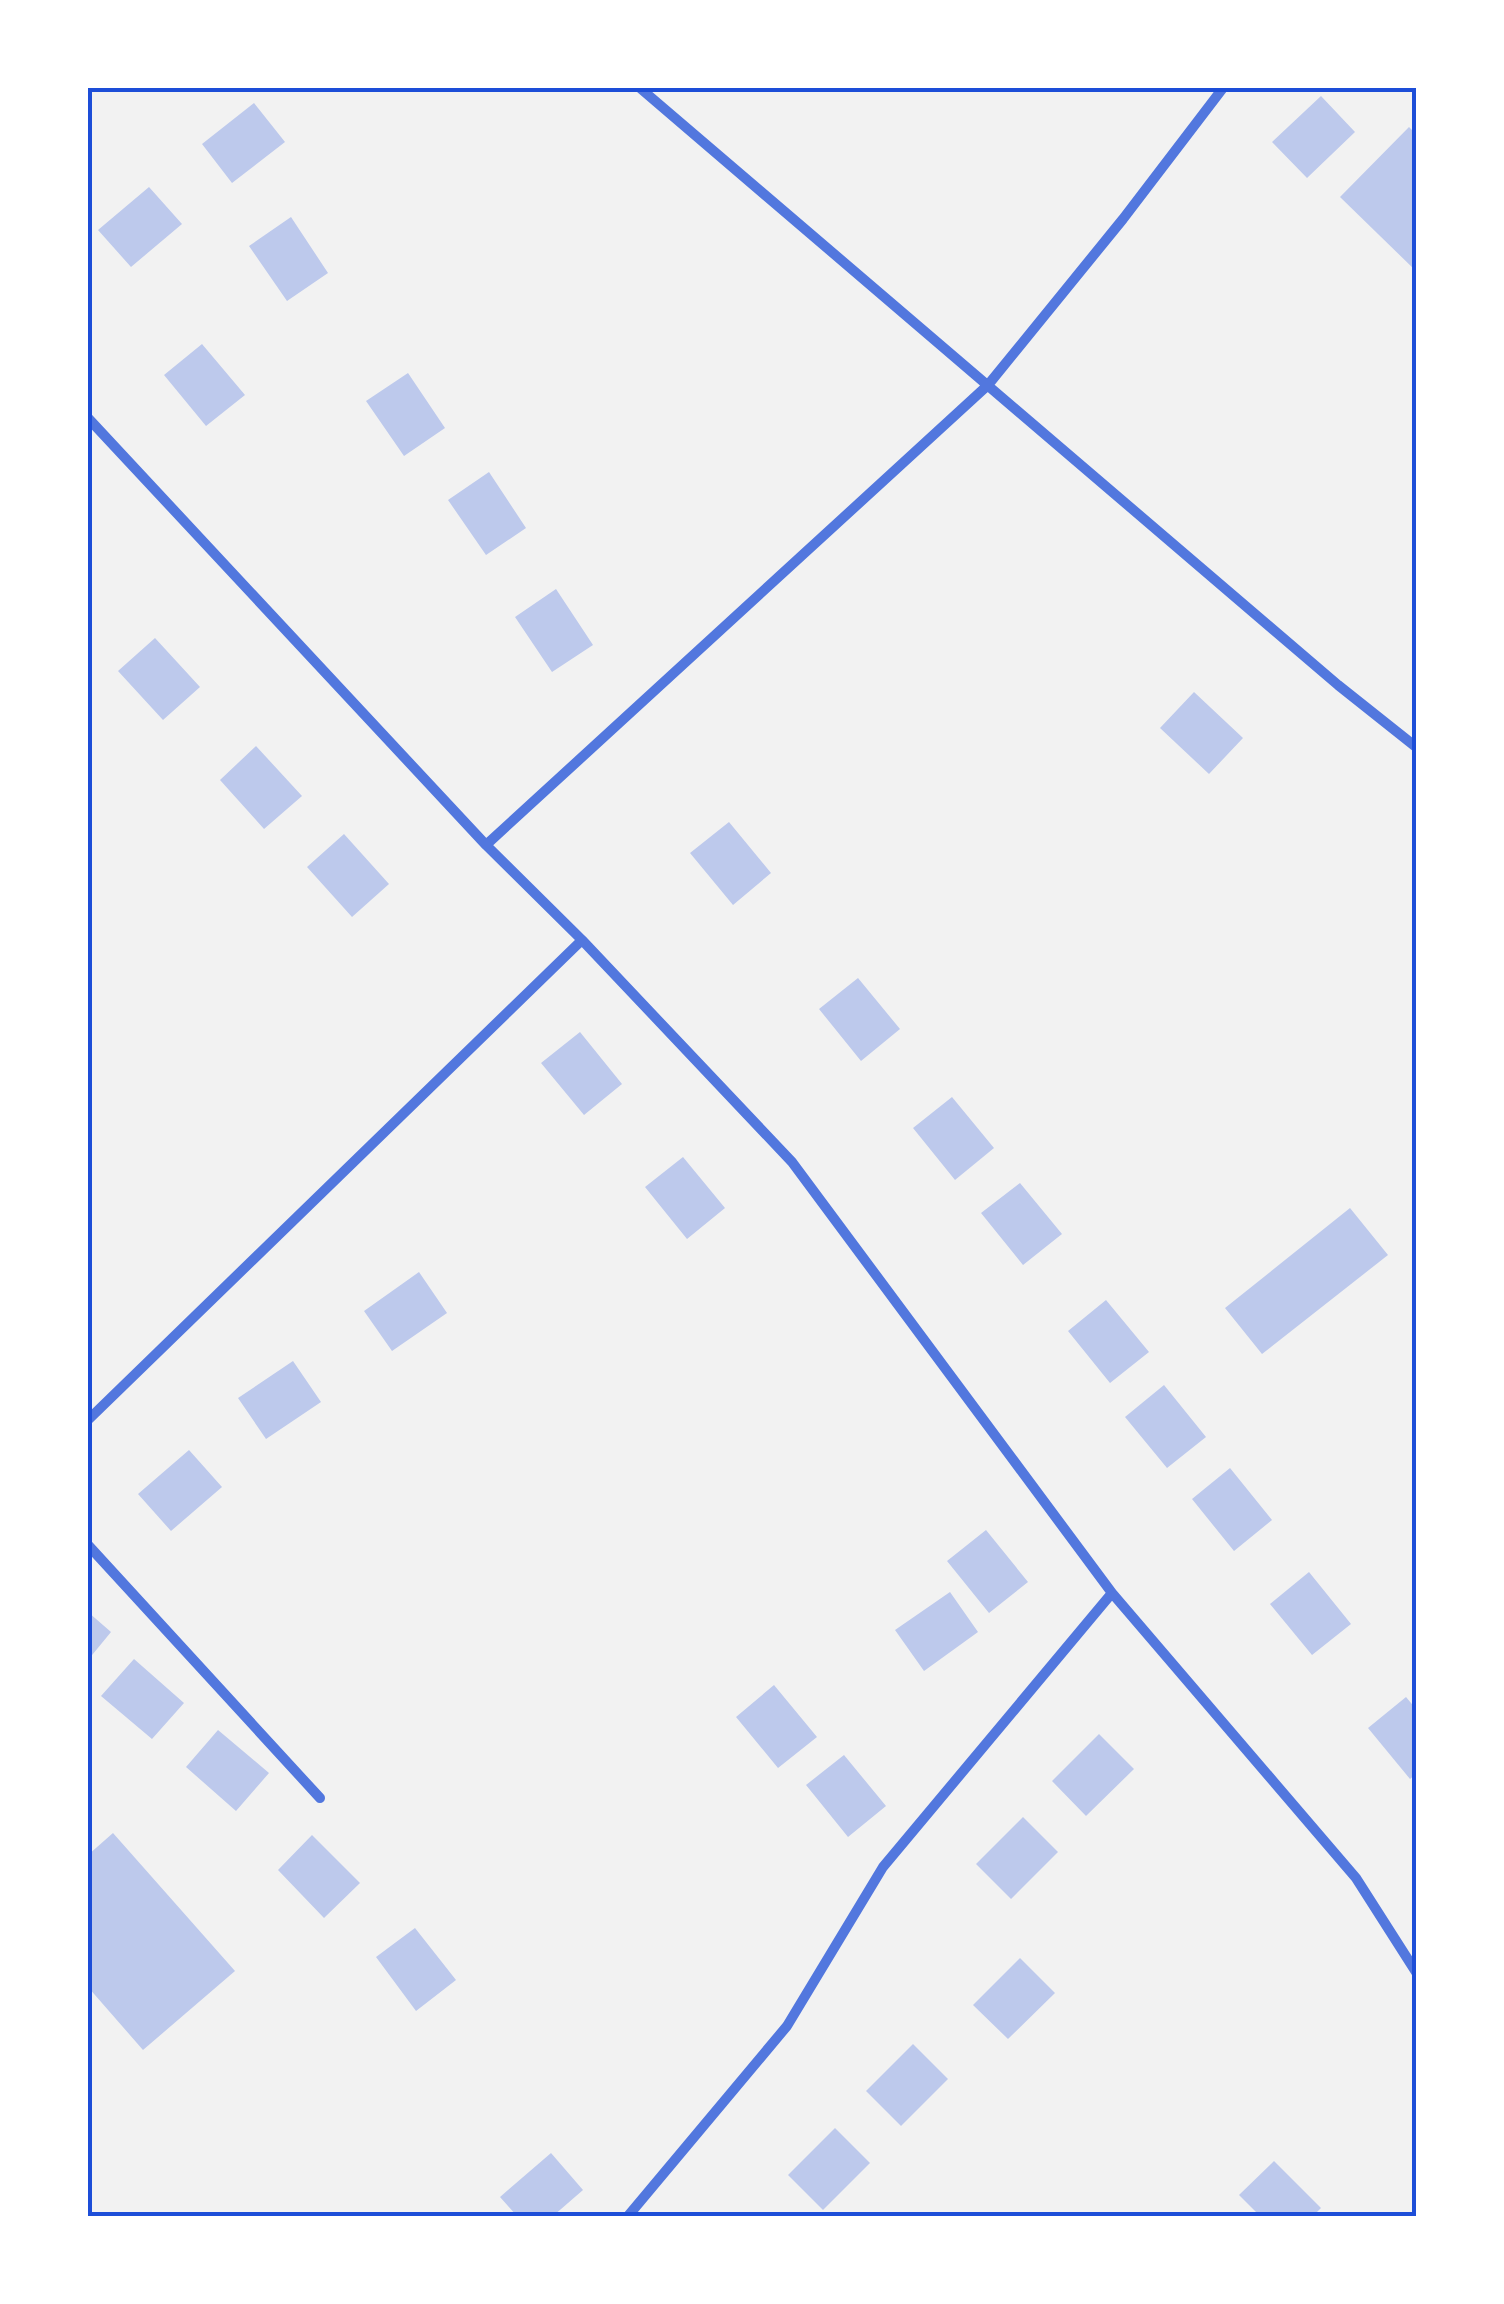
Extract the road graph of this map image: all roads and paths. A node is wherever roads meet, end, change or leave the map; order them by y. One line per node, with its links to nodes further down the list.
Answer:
1 (640, 88): 3 (street)
2 (1222, 88): 3 (street)
3 (988, 385): 5 (street); 6 (street)
4 (88, 418): 6 (street)
5 (1416, 747)
6 (486, 845): 7 (street)
7 (582, 940): 8 (street); 10 (street)
8 (88, 1420)
9 (88, 1545): 11 (street)
10 (1112, 1593): 12 (street); 13 (street)
11 (320, 1798)
12 (1416, 1972)
13 (628, 2216)

